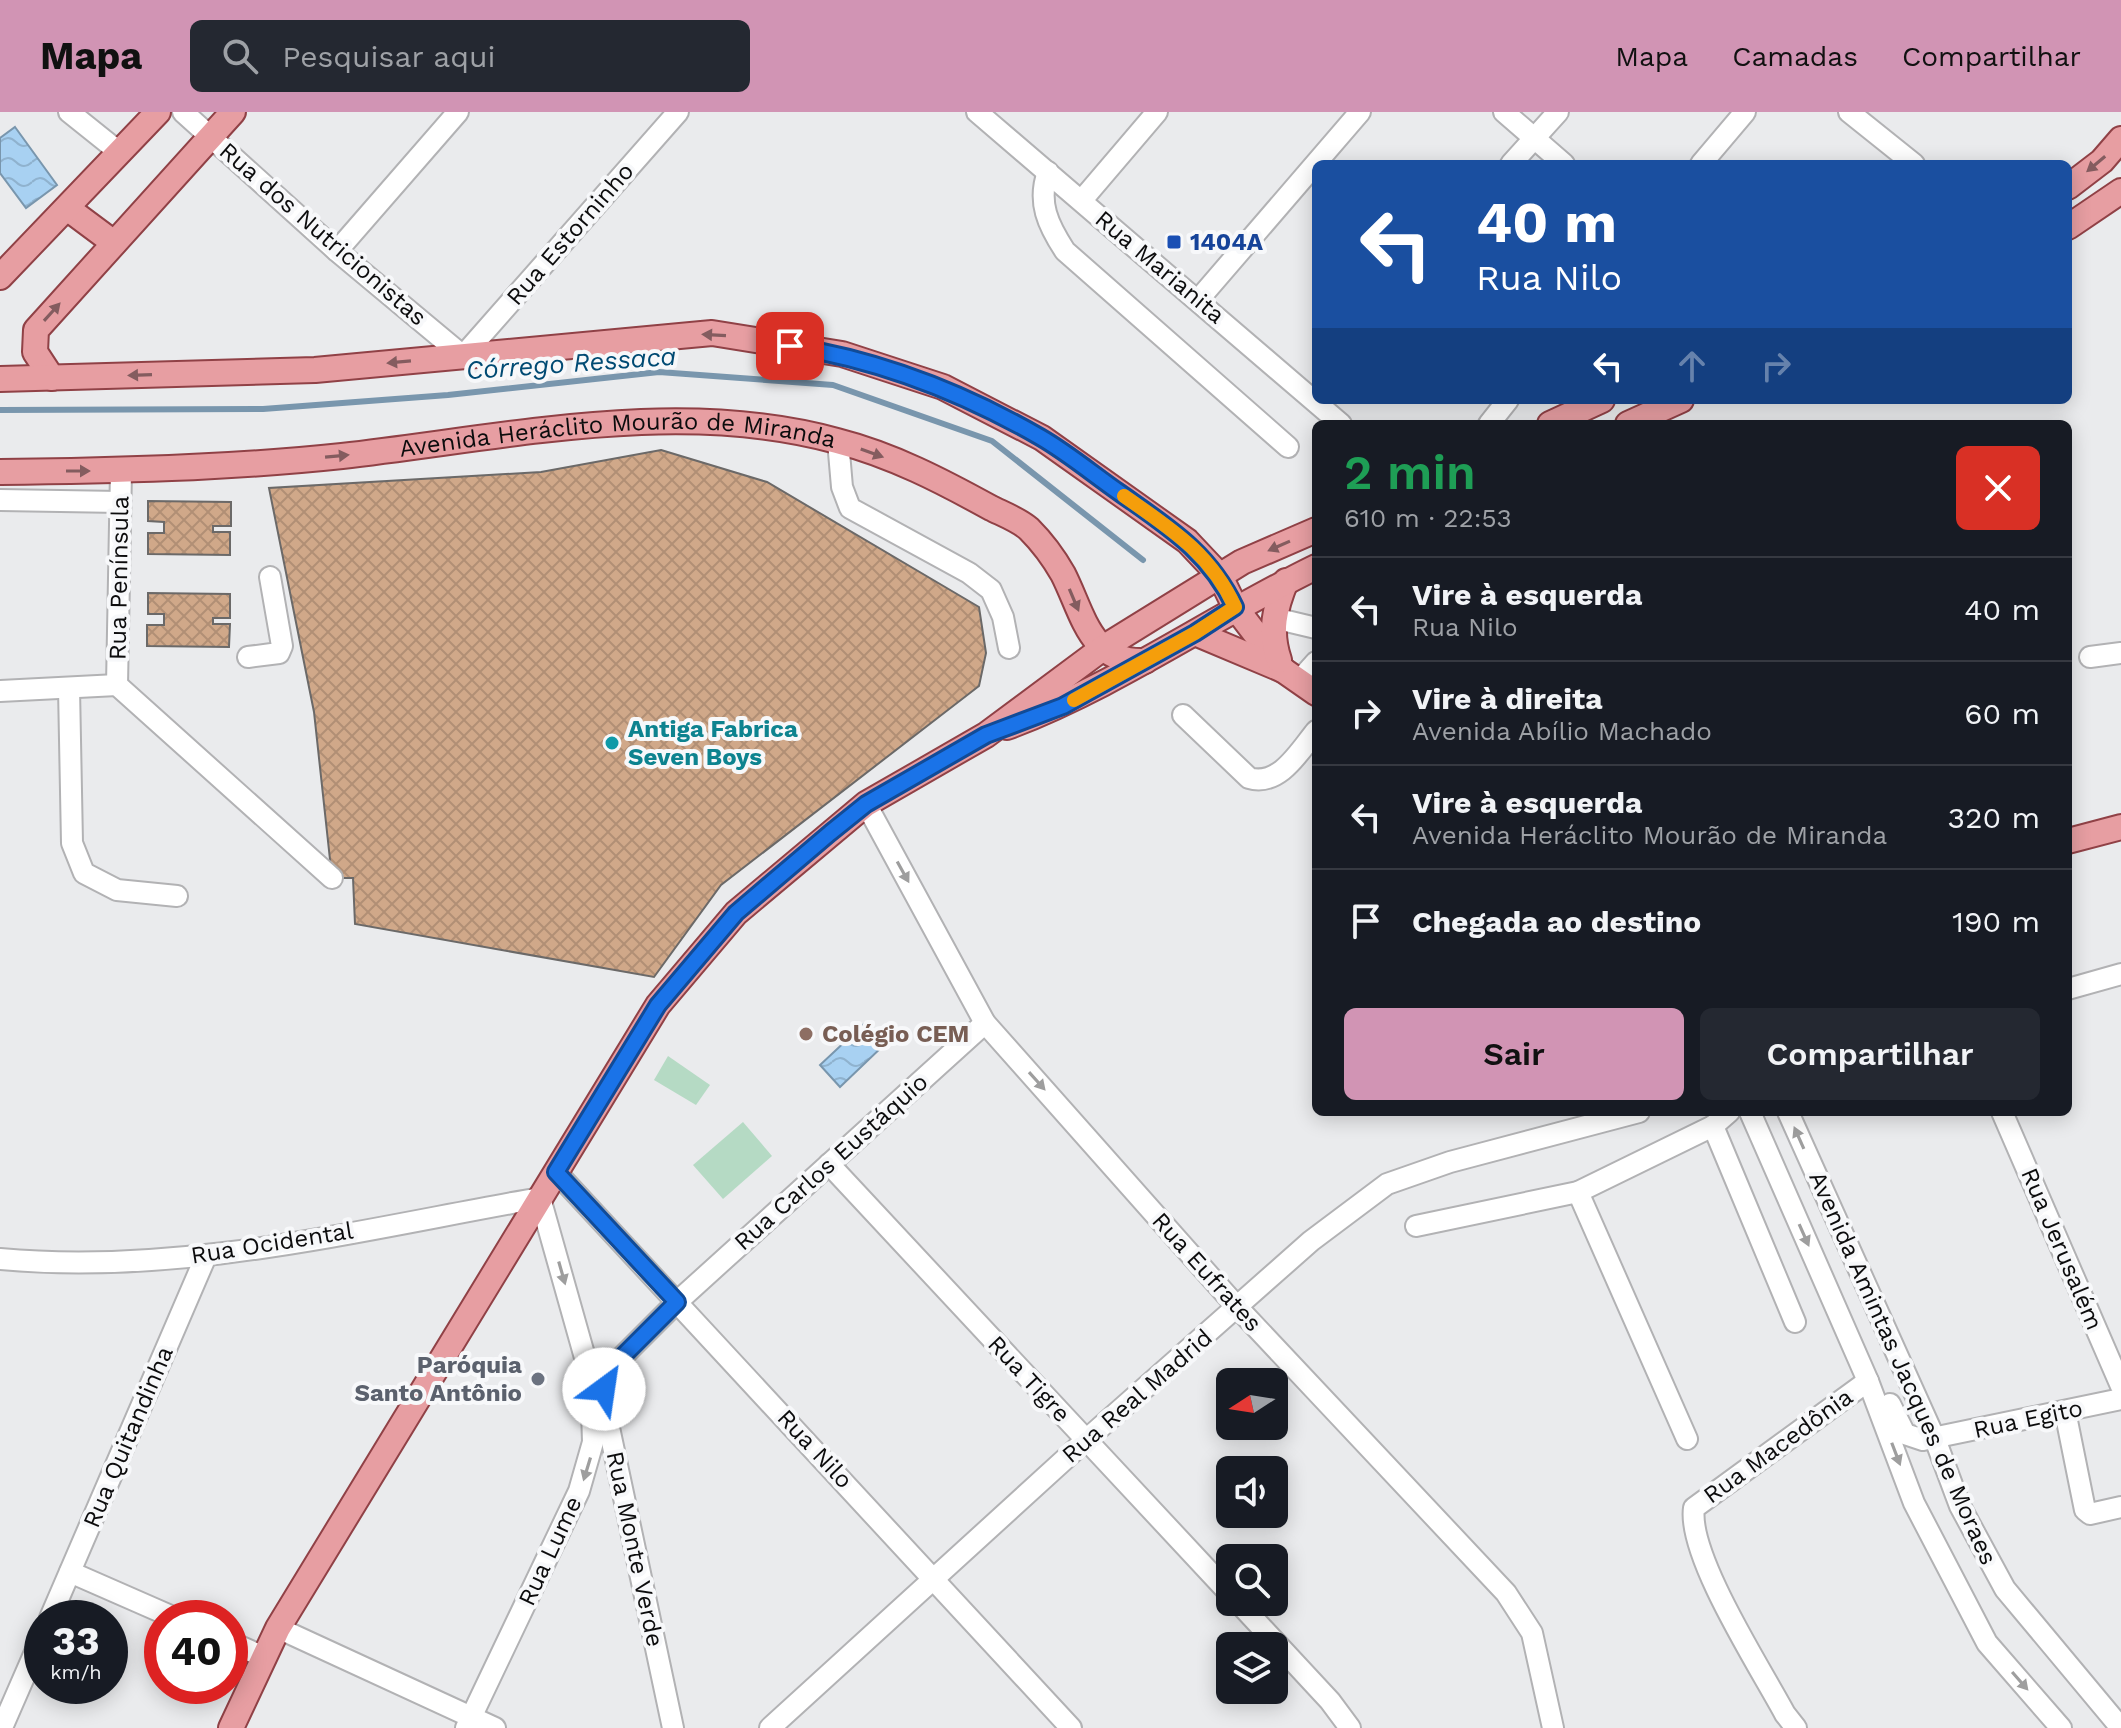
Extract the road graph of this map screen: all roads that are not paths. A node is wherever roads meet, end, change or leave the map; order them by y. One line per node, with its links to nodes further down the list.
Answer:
1 (69, 112): 17 (street)
2 (158, 112): 17 (main road)
3 (183, 112): 14 (street, Rua dos Nutricionistas)
4 (233, 112): 14 (main road)
5 (458, 112): 31 (street)
6 (678, 112): 34 (street, Rua Estorninho)
7 (977, 112): 24 (street, Rua Marianita)
8 (1157, 112): 27 (street)
9 (1360, 112): 18 (street)
10 (1504, 112): 15 (street)
11 (1558, 112): 15 (street)
12 (1745, 112): 21 (street)
13 (1849, 112): 22 (street)
14 (212, 137): 30 (main road); 31 (street, Rua dos Nutricionistas)
15 (1535, 138): 19 (street); 20 (street)
16 (2121, 139): 25 (main road, one-way to 25)
17 (119, 152): 28 (main road)
18 (1319, 160)
19 (1515, 160)
20 (1560, 160)
21 (1704, 160)
22 (1909, 160)
23 (1312, 168): 33 (street)
24 (1048, 172): 27 (street, Rua Marianita); 47 (street)
25 (2072, 184)
26 (2121, 191): 29 (main road)
27 (1082, 200): 33 (street, Rua Marianita)
28 (67, 208): 30 (main road); 32 (main road)
29 (2072, 224)
30 (114, 243): 35 (main road, one-way to 30)
31 (337, 251): 34 (street, Rua dos Nutricionistas)
32 (0, 277)
33 (1199, 299): 37 (street, Rua Marianita)
34 (463, 356): 35 (main road, one-way to 35); 53 (main road, one-way to 34)
35 (52, 378): 36 (main road)
36 (0, 379)
37 (1310, 385)
38 (1325, 404): 42 (street, Rua Marianita)
39 (1505, 404): 43 (street)
40 (1593, 404): 44 (main road)
41 (1672, 404): 45 (main road)
42 (1338, 420)
43 (1492, 420)
44 (1559, 420)
45 (1637, 420)
46 (838, 441): 48 (main road, Avenida Heráclito Mourão de Miranda, one-way to 46); 63 (street); 64 (main road, Avenida Heráclito Mourão de Miranda, one-way to 64)
47 (1288, 447)
48 (121, 471): 49 (main road, Avenida Heráclito Mourão de Miranda, one-way to 48); 51 (street, Rua Península)
49 (0, 472)
50 (0, 500): 51 (street)
51 (120, 502): 70 (street, Rua Península)
52 (1312, 532): 54 (main road, one-way to 54)
53 (1187, 541): 54 (main road); 56 (main road)
54 (1242, 562): 56 (main road)
55 (1312, 569): 58 (main road)
56 (1220, 576): 59 (main road); 64 (main road)
57 (270, 577): 66 (street)
58 (1286, 581): 59 (main road); 60 (main road)
59 (1235, 607): 62 (main road); 69 (main road)
60 (1274, 618): 61 (street); 69 (main road)
61 (1312, 627)
62 (1195, 633): 68 (main road); 69 (main road)
63 (1009, 648)
64 (1103, 648): 68 (main road); 74 (main road)
65 (2121, 653): 67 (street)
66 (248, 657)
67 (2090, 657)
68 (1145, 661): 74 (main road)
69 (1299, 681)
70 (117, 685): 71 (street); 79 (street)
71 (69, 688): 72 (street); 80 (street)
72 (0, 691)
73 (1183, 715): 75 (street)
74 (986, 735): 76 (main road)
75 (1312, 736)
76 (866, 804): 83 (street, Rua Eufrates, one-way to 83); 91 (main road)
77 (2121, 828): 78 (main road)
78 (2072, 840)
79 (332, 878)
80 (177, 896)
81 (2121, 974): 82 (street)
82 (2072, 988)
83 (985, 1023): 90 (street, Rua Carlos Eustáquio); 98 (street, Rua Eufrates, one-way to 98)
84 (1624, 1116): 98 (street, Rua Real Madrid)
85 (1724, 1116): 89 (street)
86 (1752, 1116): 100 (street, Avenida Amintas Jacques de Moraes, one-way to 100)
87 (1790, 1116): 105 (street, Avenida Amintas Jacques de Moraes, one-way to 87)
88 (2004, 1116): 101 (street, Rua Jerusalém)
89 (1713, 1126): 92 (street); 99 (street)
90 (829, 1164): 97 (street, Rua Carlos Eustáquio); 106 (street, Rua Tigre)
91 (556, 1172): 93 (main road); 97 (street, Rua Nilo)
92 (1578, 1192): 94 (street); 104 (street)
93 (540, 1198): 95 (street, Rua Ocidental); 114 (main road); 120 (street, Rua Lume, one-way to 120)
94 (1416, 1226)
95 (206, 1256): 96 (street, Rua Ocidental); 108 (street, Rua Quitandinha)
96 (3, 1265)
97 (677, 1302): 109 (street, Rua Nilo); 123 (street, Rua Monte Verde)
98 (1238, 1308): 106 (street, Rua Real Madrid); 127 (street, Rua Eufrates)
99 (1795, 1322)
100 (1868, 1381): 105 (street); 128 (street, Rua Macedônia); 129 (street, Avenida Amintas Jacques de Moraes, one-way to 129)
101 (2121, 1386)
102 (2121, 1399): 103 (street, Rua Egito)
103 (2065, 1411): 105 (street, Rua Egito); 107 (street)
104 (1687, 1439)
105 (1935, 1439): 130 (street, Avenida Amintas Jacques de Moraes)
106 (1086, 1440): 109 (street, Rua Real Madrid); 110 (street, Rua Tigre)
107 (2121, 1507)
108 (70, 1572): 111 (street, Rua Quitandinha); 112 (street)
109 (936, 1578): 118 (street, Rua Real Madrid); 125 (street, Rua Nilo)
110 (1216, 1579)
111 (58, 1600)
112 (144, 1604)
113 (1251, 1616): 126 (street)
114 (278, 1628): 116 (main road); 120 (street)
115 (248, 1650): 116 (street)
116 (264, 1657): 121 (main road)
117 (24, 1677): 119 (street)
118 (792, 1721): 124 (street, Rua Real Madrid)
119 (4, 1723)
120 (468, 1723): 122 (street)
121 (231, 1728)
122 (495, 1728)
123 (673, 1728)
124 (770, 1728)
125 (1071, 1728)
126 (1350, 1728)
127 (1553, 1728)
128 (1796, 1728)
129 (2061, 1728)
130 (2121, 1728)

